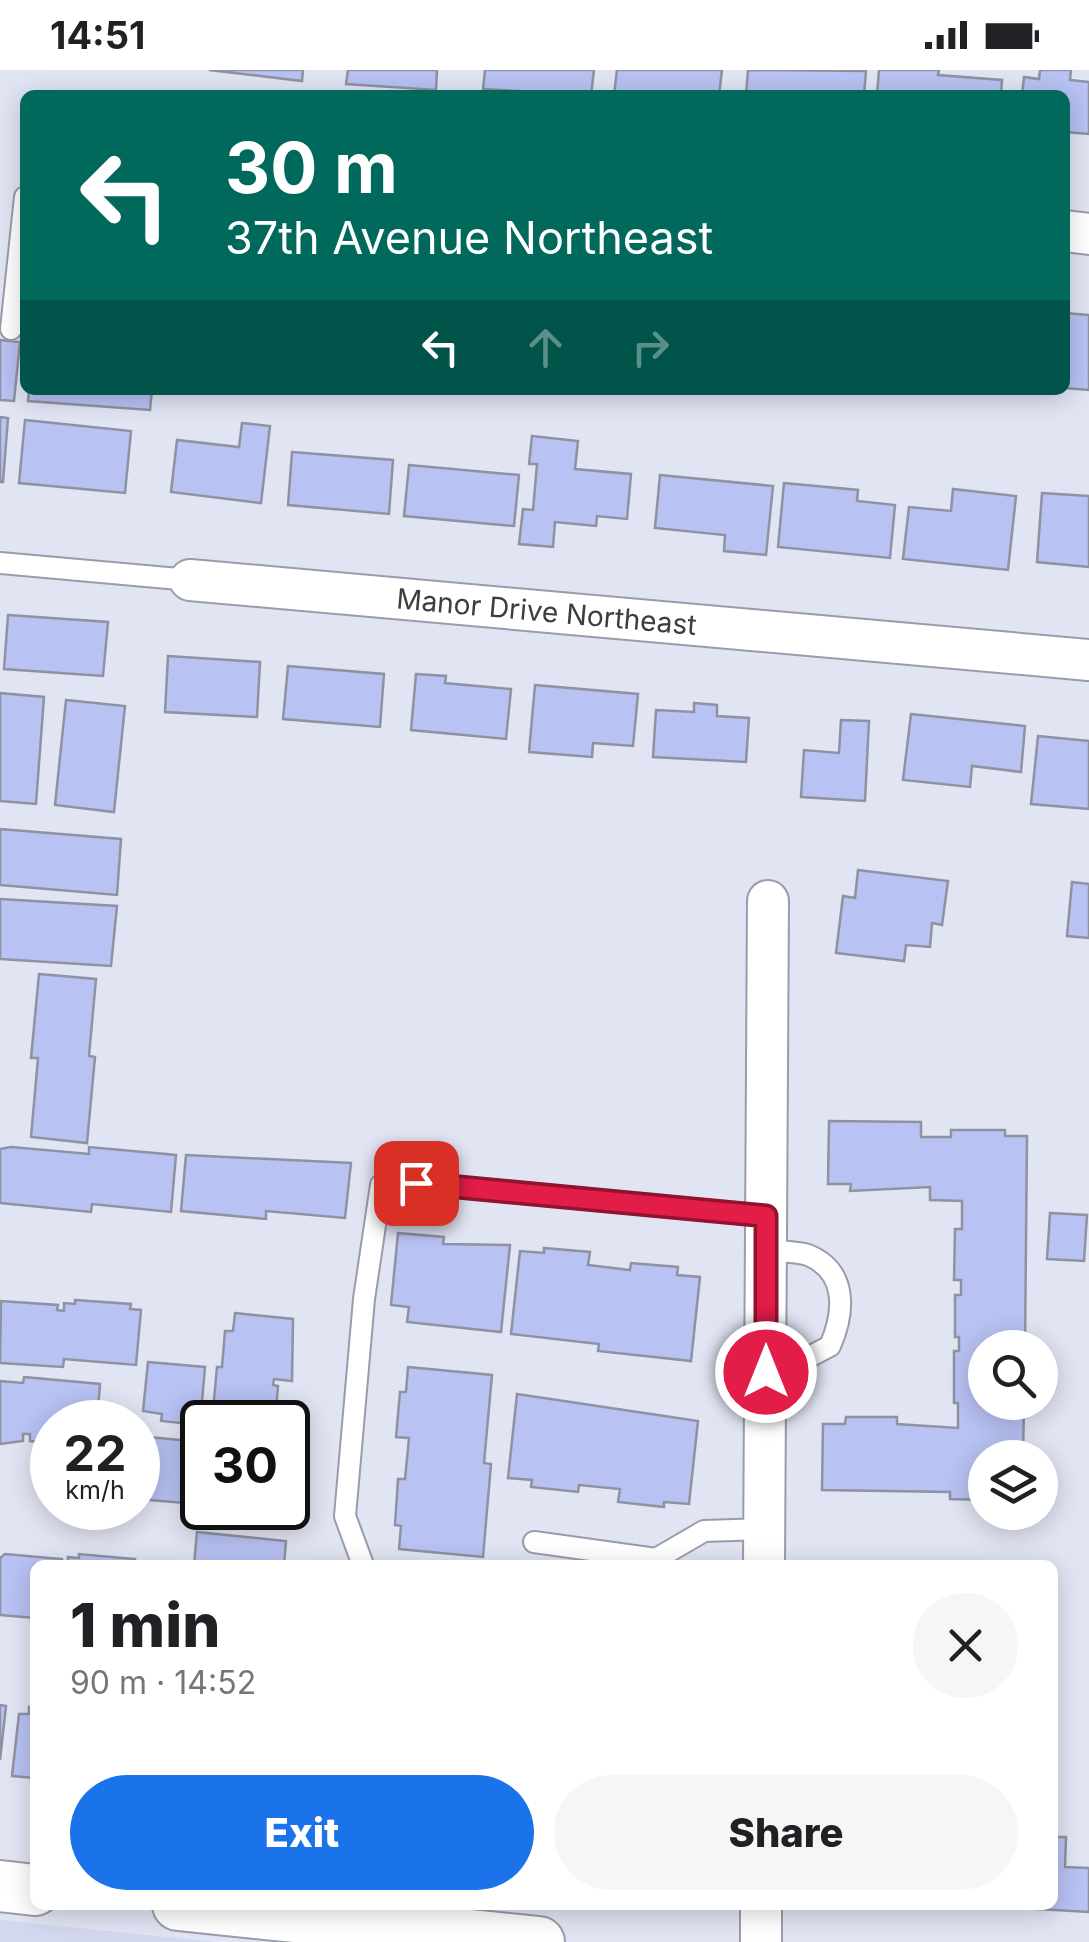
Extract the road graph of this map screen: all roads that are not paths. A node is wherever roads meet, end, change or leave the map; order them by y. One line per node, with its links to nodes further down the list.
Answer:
1 (20, 244): 2 (lane)
2 (11, 329)
3 (3, 562): 4 (lane, Manor Drive Northeast)
4 (190, 580): 5 (street, Manor Drive Northeast)
5 (1089, 660)
6 (768, 901): 7 (street)
7 (767, 1233): 8 (street); 8 (lane); 11 (lane)
8 (766, 1372): 10 (street)
9 (534, 1542): 10 (lane)
10 (771, 1556)
11 (361, 1560)
12 (0, 1886): 13 (street)
13 (30, 1889)
14 (276, 1910): 16 (street)
15 (761, 1910): 18 (street)
16 (354, 1914): 17 (street)
17 (539, 1942)
18 (761, 1942)

